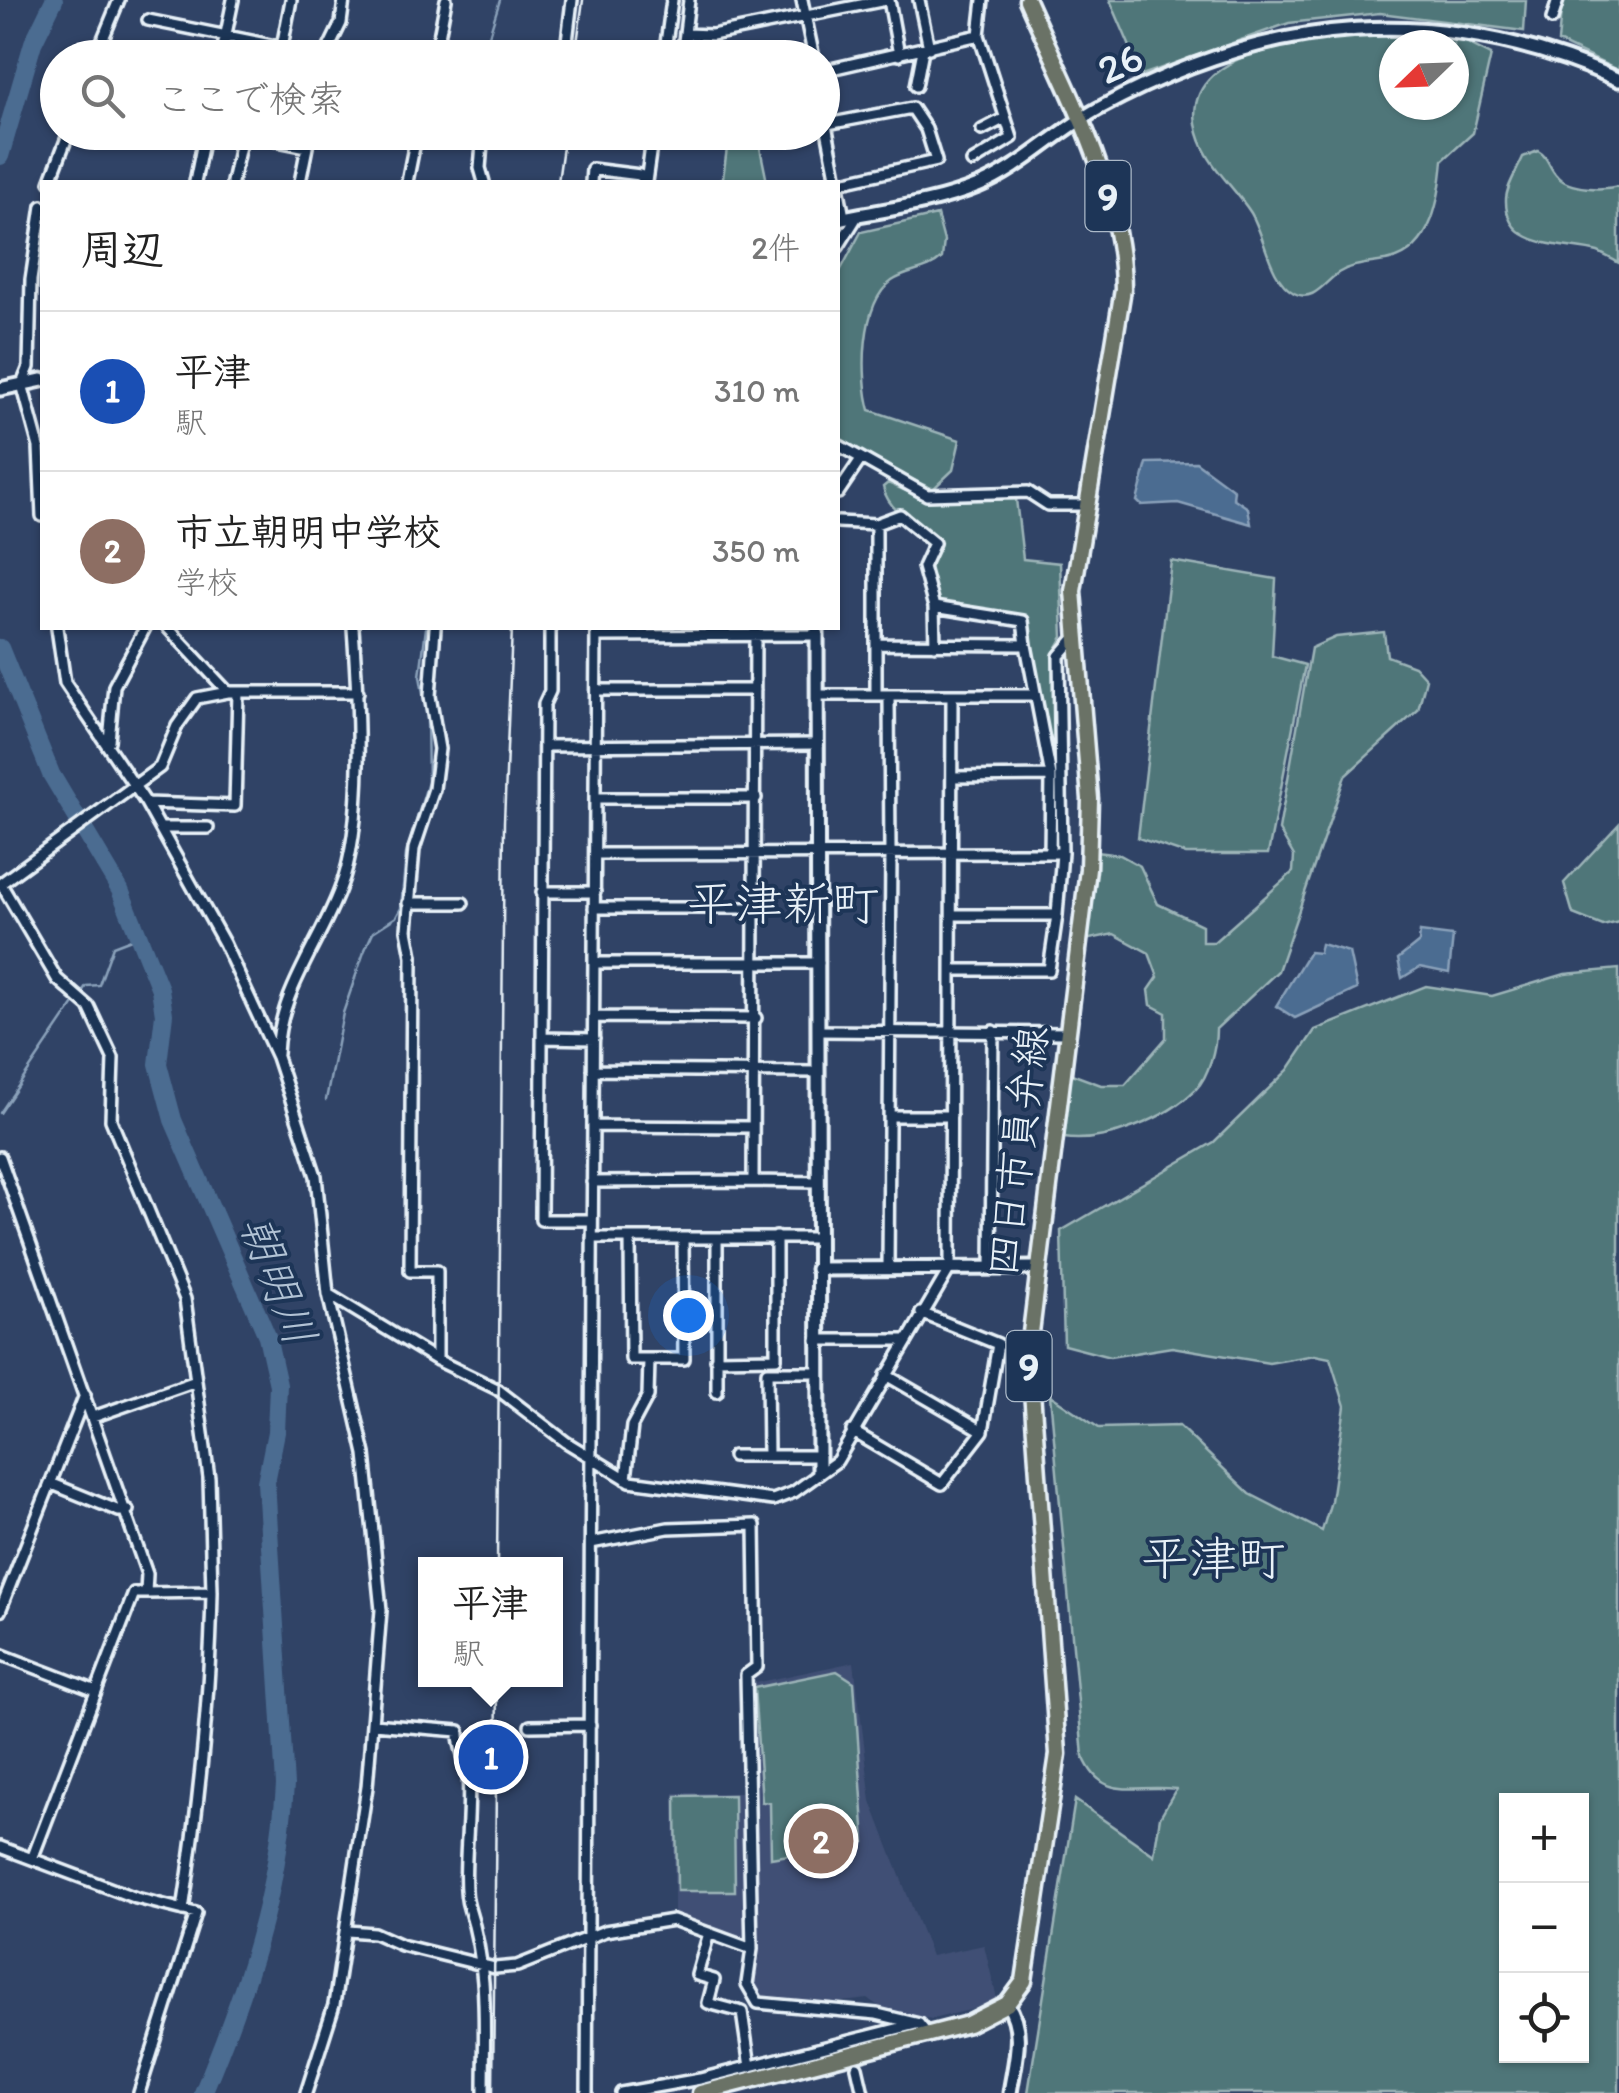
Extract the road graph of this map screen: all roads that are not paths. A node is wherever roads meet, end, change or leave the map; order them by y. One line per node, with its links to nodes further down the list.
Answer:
1 (120, 0): 21 (street)
2 (232, 0): 20 (street)
3 (291, 0): 24 (street)
4 (344, 0): 25 (street)
5 (446, 0): 26 (street)
6 (572, 0): 27 (street)
7 (672, 0): 28 (street)
8 (688, 0): 18 (street)
9 (802, 0): 15 (street)
10 (888, 0): 15 (street); 32 (street)
11 (919, 0): 31 (street)
12 (983, 0): 19 (street)
13 (1027, 0): 37 (main road, 四日市員弁線 / 9)
14 (1558, 0): 16 (street)
15 (805, 16): 18 (street); 30 (street)
16 (1552, 19)
17 (148, 20): 20 (street)
18 (684, 34): 29 (street)
19 (980, 35): 31 (street); 36 (street)
20 (225, 36): 22 (street); 23 (street)
21 (103, 40)
22 (224, 40)
23 (243, 40)
24 (283, 40)
25 (333, 40)
26 (438, 40)
27 (567, 40)
28 (666, 40)
29 (684, 40)
30 (810, 40)
31 (926, 49): 32 (street); 35 (street)
32 (899, 55): 33 (street)
33 (840, 66)
34 (1619, 80): 37 (street, 26)
35 (916, 86)
36 (1005, 118): 39 (street); 48 (street)
37 (1079, 120): 61 (street, 26); 69 (main road, 四日市員弁線 / 9)
38 (840, 122): 59 (street)
39 (982, 130)
40 (62, 150): 49 (street)
41 (201, 150): 50 (street)
42 (239, 150): 51 (street)
43 (307, 150): 52 (street)
44 (414, 150): 53 (street)
45 (481, 150): 54 (street)
46 (650, 150): 57 (street)
47 (830, 150): 58 (street)
48 (972, 162)
49 (51, 180)
50 (195, 180)
51 (232, 180)
52 (300, 180)
53 (407, 180)
54 (483, 180)
55 (590, 180): 56 (street)
56 (644, 180)
57 (645, 180)
58 (838, 180)
59 (840, 182)
60 (840, 191): 61 (street)
61 (846, 217)
62 (40, 219): 64 (street)
63 (40, 380): 64 (street)
64 (11, 386): 67 (street)
65 (840, 446): 66 (street)
66 (861, 458): 68 (street); 69 (street)
67 (40, 468)
68 (840, 490)
69 (1086, 505): 82 (main road, 四日市員弁線 / 9)
70 (840, 522): 71 (street)
71 (876, 524): 72 (street); 83 (street)
72 (934, 607): 84 (street); 85 (street)
73 (57, 630): 95 (street)
74 (144, 630): 95 (street)
75 (170, 630): 88 (street)
76 (353, 630): 89 (street)
77 (435, 630): 118 (street)
78 (550, 630): 99 (street)
79 (755, 631): 80 (street); 81 (street); 87 (street)
80 (817, 631): 94 (street)
81 (596, 632): 86 (street)
82 (1073, 640): 108 (street); 134 (main road, 四日市員弁線 / 9)
83 (876, 644): 84 (street); 90 (street)
84 (935, 644): 85 (street)
85 (1026, 645): 93 (street)
86 (596, 690): 87 (street); 98 (street)
87 (755, 690): 96 (street)
88 (232, 692): 89 (street); 102 (street); 105 (street)
89 (358, 692): 137 (street)
90 (876, 695): 91 (street); 94 (street)
91 (889, 695): 92 (street); 110 (street)
92 (952, 695): 93 (street); 101 (street)
93 (1035, 695): 100 (street)
94 (818, 696): 97 (street)
95 (108, 744): 102 (street)
96 (756, 744): 97 (street); 98 (street); 104 (street)
97 (818, 744): 109 (street)
98 (596, 745): 99 (street); 103 (street)
99 (544, 746): 116 (street)
100 (1050, 776): 101 (street); 112 (street)
101 (952, 777): 111 (street)
102 (135, 784): 105 (street); 115 (street)
103 (595, 798): 104 (street); 113 (street)
104 (756, 798): 114 (street)
105 (146, 803): 106 (street)
106 (160, 828): 107 (street); 137 (street)
107 (208, 828)
108 (1062, 852): 112 (street); 123 (street)
109 (818, 853): 110 (street); 114 (street); 125 (street)
110 (890, 853): 111 (street); 131 (street)
111 (952, 853): 112 (street); 122 (street)
112 (1050, 853)
113 (594, 854): 114 (street); 117 (street)
114 (755, 854): 121 (street)
115 (2, 884): 170 (street)
116 (542, 892): 117 (street); 135 (street)
117 (594, 892): 120 (street)
118 (408, 903): 119 (street); 166 (street)
119 (462, 903)
120 (594, 908): 121 (street); 126 (street)
121 (756, 908): 124 (street)
122 (953, 915): 123 (street); 127 (street)
123 (1057, 915): 127 (street)
124 (756, 963): 125 (street); 126 (street); 129 (street)
125 (818, 963): 130 (street)
126 (594, 964): 128 (street)
127 (953, 970): 132 (street)
128 (594, 1017): 129 (street); 136 (street)
129 (756, 1018): 139 (street)
130 (818, 1031): 131 (street); 140 (street)
131 (891, 1031): 132 (street); 141 (street)
132 (952, 1031): 133 (street); 142 (street)
133 (993, 1031): 134 (street); 160 (street)
134 (1067, 1032): 157 (main road, 四日市員弁線 / 9)
135 (542, 1038): 136 (street); 149 (street)
136 (594, 1038): 138 (street)
137 (277, 1057): 161 (street)
138 (594, 1070): 139 (street); 143 (street)
139 (756, 1072): 140 (street); 144 (street)
140 (818, 1072): 148 (street)
141 (890, 1116): 142 (street); 159 (street)
142 (951, 1116): 156 (street)
143 (593, 1126): 144 (street); 147 (street)
144 (754, 1127): 146 (street)
145 (0, 1157): 172 (street)
146 (753, 1181): 147 (street); 148 (street)
147 (592, 1182): 149 (street)
148 (818, 1182): 155 (street)
149 (592, 1220): 150 (street)
150 (592, 1238): 151 (street); 177 (street)
151 (630, 1238): 152 (street); 167 (street)
152 (684, 1238): 153 (street); 167 (street)
153 (717, 1238): 154 (street); 165 (street)
154 (776, 1238): 155 (street); 165 (street)
155 (818, 1238): 158 (street)
156 (950, 1268): 159 (street); 160 (street); 162 (street)
157 (1036, 1268): 160 (street); 201 (main road, 四日市員弁線 / 9)
158 (817, 1269): 159 (street); 163 (street)
159 (888, 1269)
160 (991, 1269)
161 (328, 1294): 166 (street); 190 (street)
162 (922, 1313): 164 (street); 175 (street)
163 (817, 1340): 164 (street); 168 (street)
164 (906, 1340): 169 (street)
165 (716, 1359): 171 (street)
166 (436, 1360): 177 (street)
167 (649, 1360): 181 (street)
168 (817, 1372): 176 (street); 179 (street)
169 (886, 1375): 174 (street); 175 (street)
170 (196, 1381): 173 (street); 185 (street)
171 (717, 1392)
172 (86, 1395): 173 (street); 182 (street)
173 (93, 1416): 183 (street)
174 (852, 1431): 175 (street); 180 (street)
175 (983, 1431)
176 (768, 1455): 178 (street); 179 (street)
177 (590, 1456): 181 (street); 184 (street)
178 (733, 1456)
179 (818, 1456): 180 (street)
180 (819, 1472): 181 (street)
181 (626, 1479)
182 (50, 1484): 183 (street); 187 (street)
183 (128, 1510): 186 (street)
184 (591, 1543): 191 (street); 199 (street)
185 (212, 1592): 186 (street); 195 (street)
186 (146, 1593): 189 (street)
187 (0, 1611)
188 (0, 1654): 189 (street)
189 (96, 1691): 194 (street)
190 (373, 1724): 196 (street); 200 (street)
191 (590, 1725): 192 (street); 198 (street)
192 (530, 1726)
193 (0, 1847): 194 (street)
194 (32, 1859): 195 (street)
195 (182, 1910): 205 (street)
196 (348, 1931): 200 (street); 206 (street)
197 (709, 1933): 198 (street); 199 (street); 203 (street)
198 (588, 1939): 200 (street); 208 (street)
199 (752, 1949): 202 (street)
200 (483, 1965): 207 (street)
201 (1007, 2004): 202 (main road); 212 (street)
202 (923, 2029): 203 (street); 210 (main road)
203 (750, 2067): 209 (street)
204 (857, 2067): 211 (street)
205 (139, 2093)
206 (306, 2093)
207 (484, 2093)
208 (587, 2093)
209 (622, 2093)
210 (700, 2093)
211 (864, 2093)
212 (1010, 2093)

